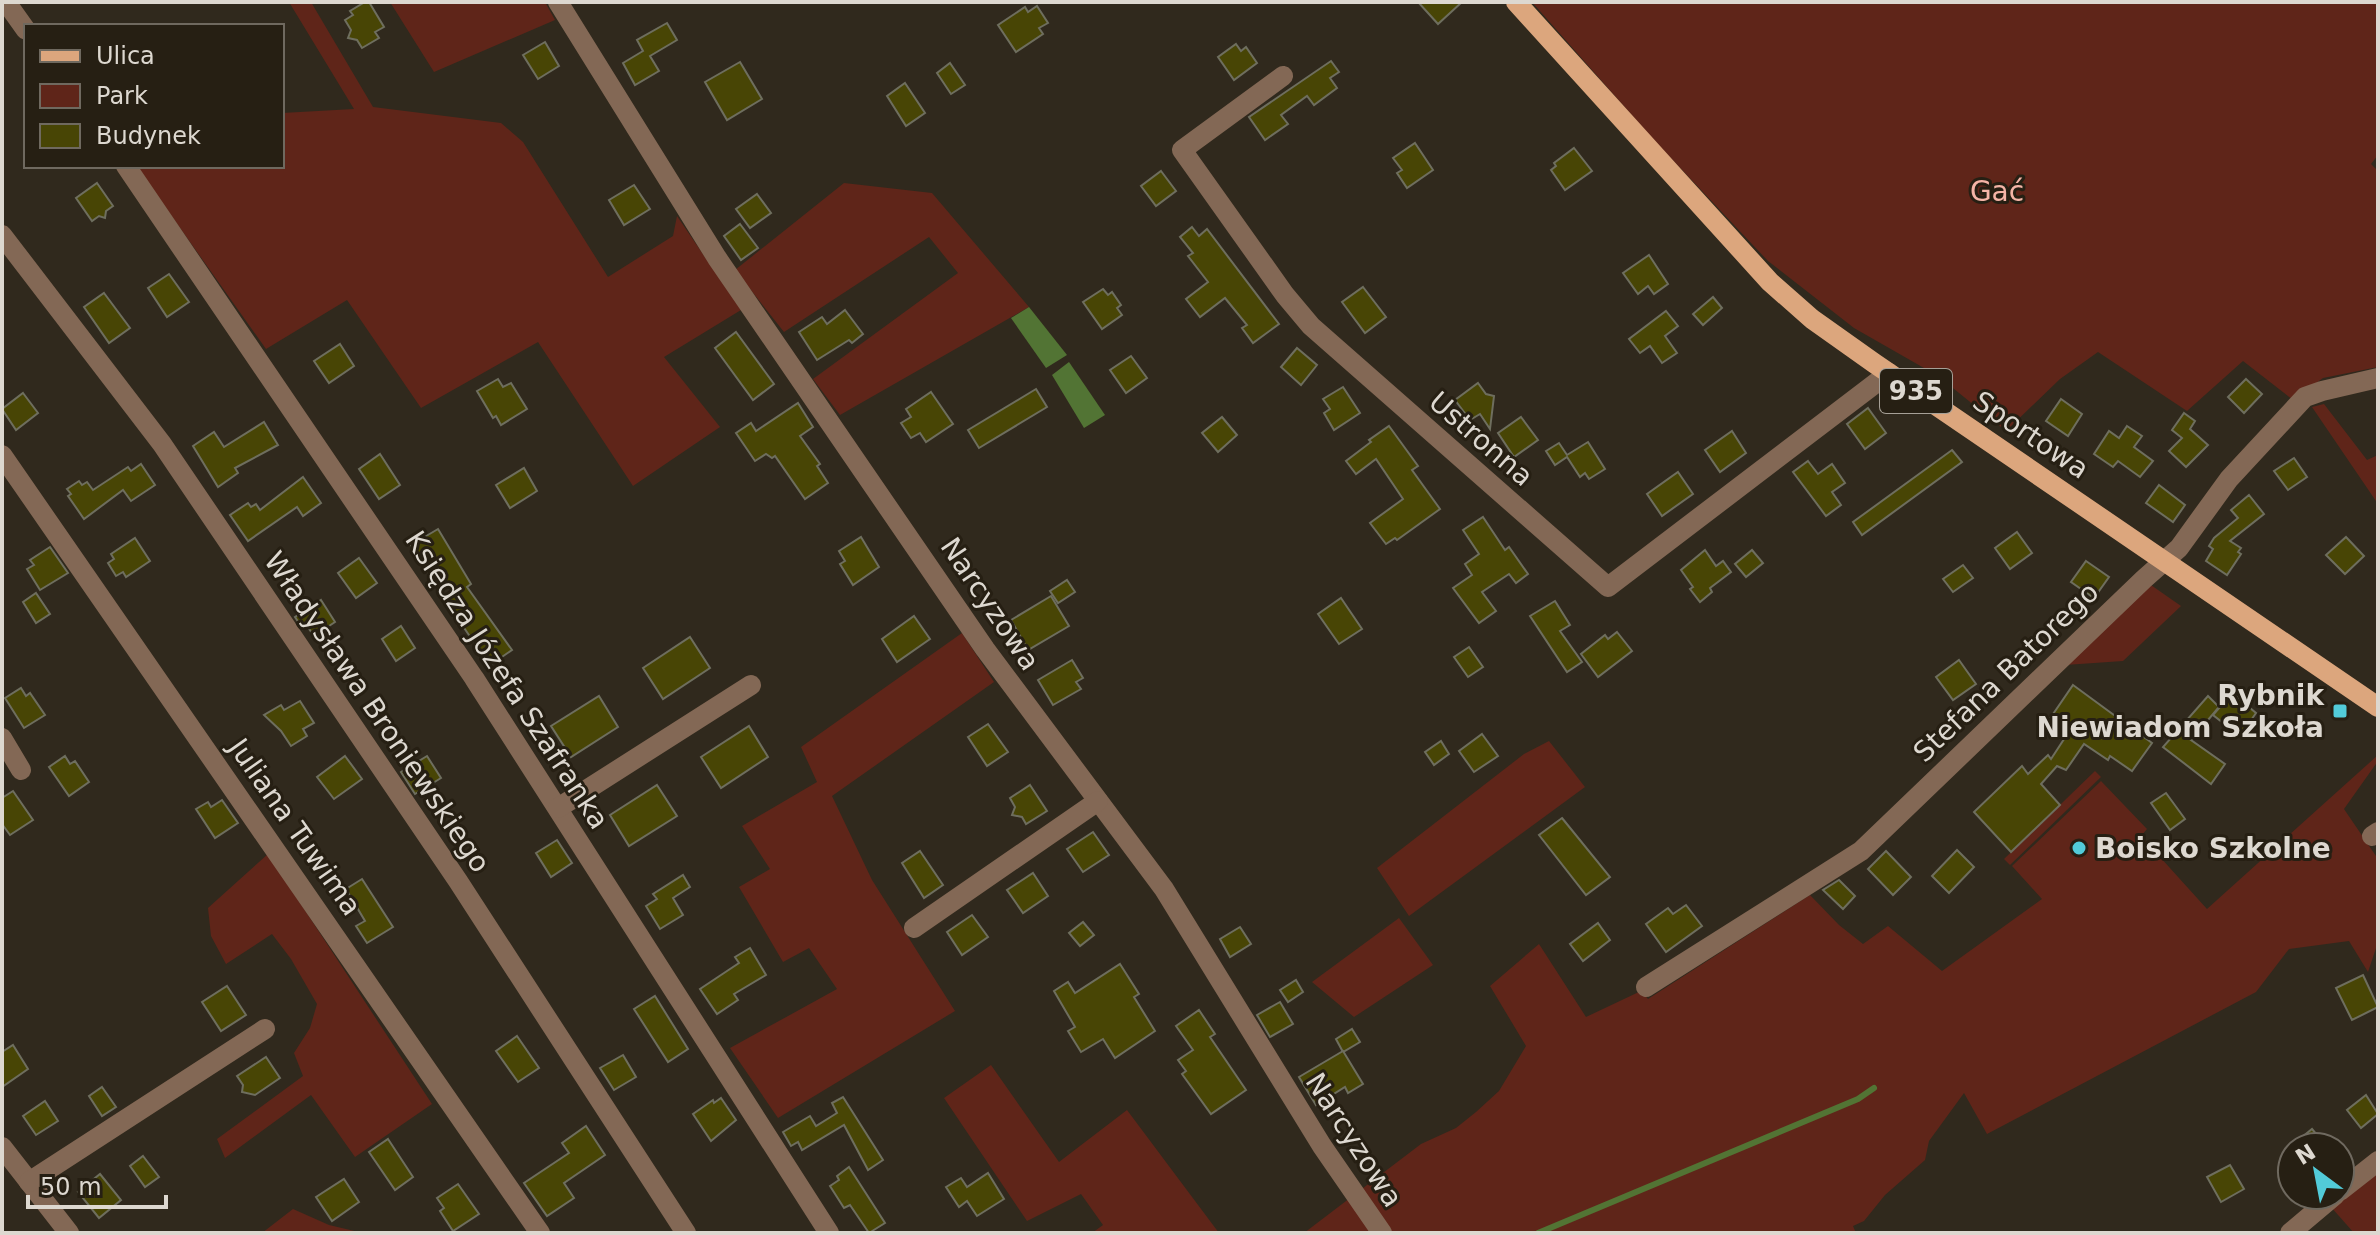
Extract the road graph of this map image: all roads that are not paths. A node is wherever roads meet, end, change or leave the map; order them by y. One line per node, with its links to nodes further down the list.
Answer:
1 (6, 2): 4 (street)
2 (558, 2): 16 (street, Narcyzowa)
3 (1516, 2): 8 (main road, Sportowa / 935)
4 (24, 27)
5 (1283, 76): 8 (street, Ustronna)
6 (127, 168): 17 (street, Księdza Józefa Szafranka)
7 (2, 235): 28 (street, Władysława Broniewskiego)
8 (1889, 373): 11 (main road, Sportowa / 935)
9 (2378, 378): 11 (street, Stefana Batorego)
10 (2, 455): 27 (street, Juliana Tuwima)
11 (2165, 560): 13 (main road, Sportowa / 935); 19 (street, Stefana Batorego)
12 (751, 685): 17 (street)
13 (2378, 707)
14 (2, 738): 15 (street)
15 (21, 770)
16 (1098, 801): 18 (street); 30 (street, Narcyzowa)
17 (558, 808): 29 (street, Księdza Józefa Szafranka)
18 (914, 928)
19 (1646, 987)
20 (265, 1029): 24 (street)
21 (2, 1147): 24 (street)
22 (2378, 1161): 23 (street)
23 (2356, 1178)
24 (29, 1182): 26 (street)
25 (2316, 1211): 31 (street)
26 (69, 1233)
27 (540, 1233)
28 (686, 1233)
29 (829, 1233)
30 (1382, 1233)
31 (2290, 1233)

